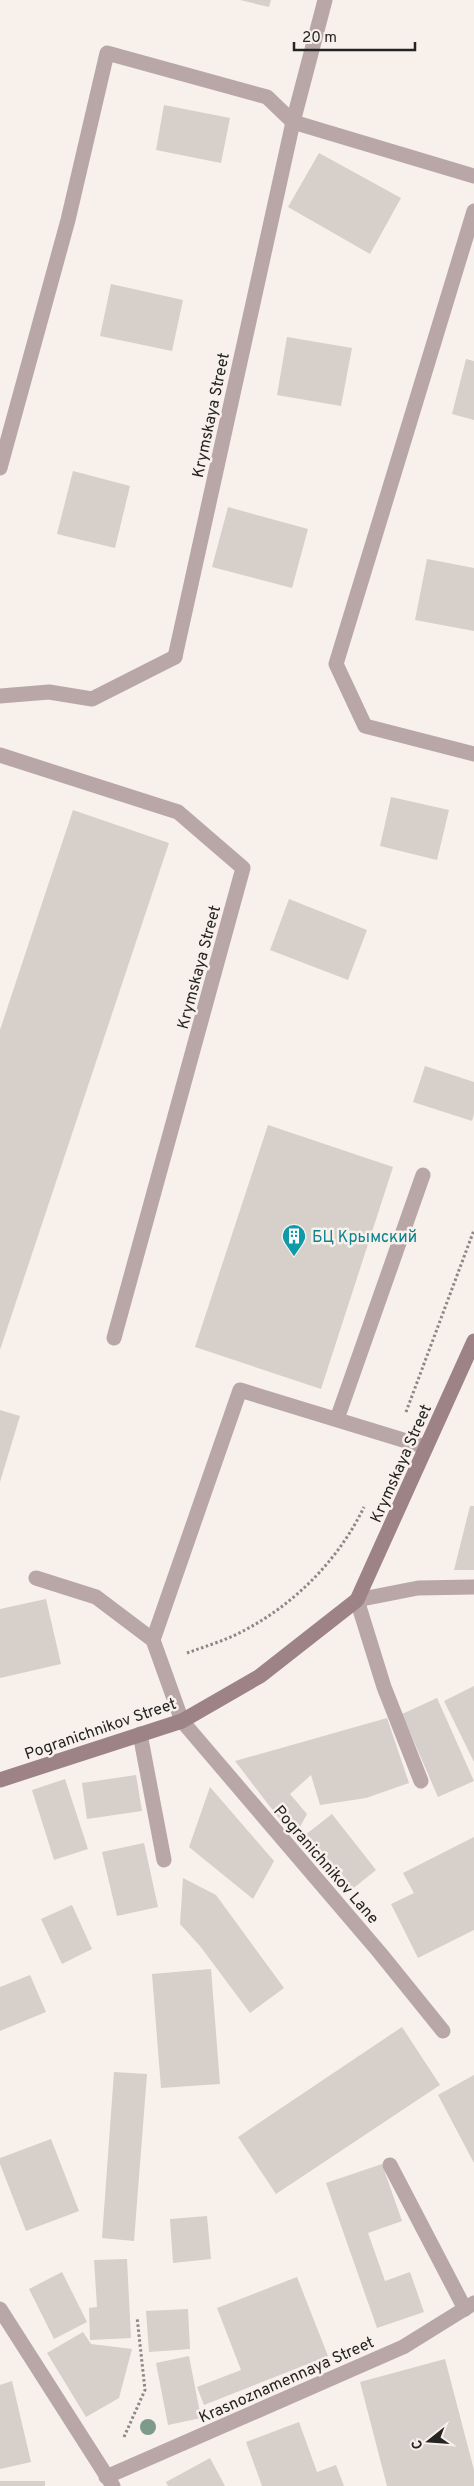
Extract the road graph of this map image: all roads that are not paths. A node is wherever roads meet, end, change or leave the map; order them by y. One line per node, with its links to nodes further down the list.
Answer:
1 (326, 0): 2 (street, Krymskaya Street)
2 (293, 122): 3 (street); 5 (street); 6 (street, Krymskaya Street)
3 (474, 176)
4 (474, 211): 7 (street)
5 (0, 468)
6 (0, 696)
7 (474, 754)
8 (0, 755): 10 (street, Krymskaya Street)
9 (423, 1175): 12 (street)
10 (114, 1338)
11 (474, 1341): 13 (street, Krymskaya Street)
12 (337, 1419): 13 (street); 17 (street)
13 (426, 1447): 16 (street, Krymskaya Street)
14 (36, 1578): 17 (street)
15 (474, 1587): 16 (street, Pogranichnikov Street)
16 (357, 1600): 18 (street, Pogranichnikov Street); 21 (street)
17 (153, 1640): 18 (street)
18 (182, 1721): 19 (street, Pogranichnikov Street); 23 (street, Pogranichnikov Lane)
19 (140, 1734): 20 (street, Pogranichnikov Street); 22 (street)
20 (0, 1780)
21 (421, 1781)
22 (164, 1860)
23 (443, 2031)
24 (390, 2165): 25 (street)
25 (470, 2306): 27 (street, Krasnoznamennaya Street)
26 (0, 2309): 27 (street)
27 (110, 2481)

